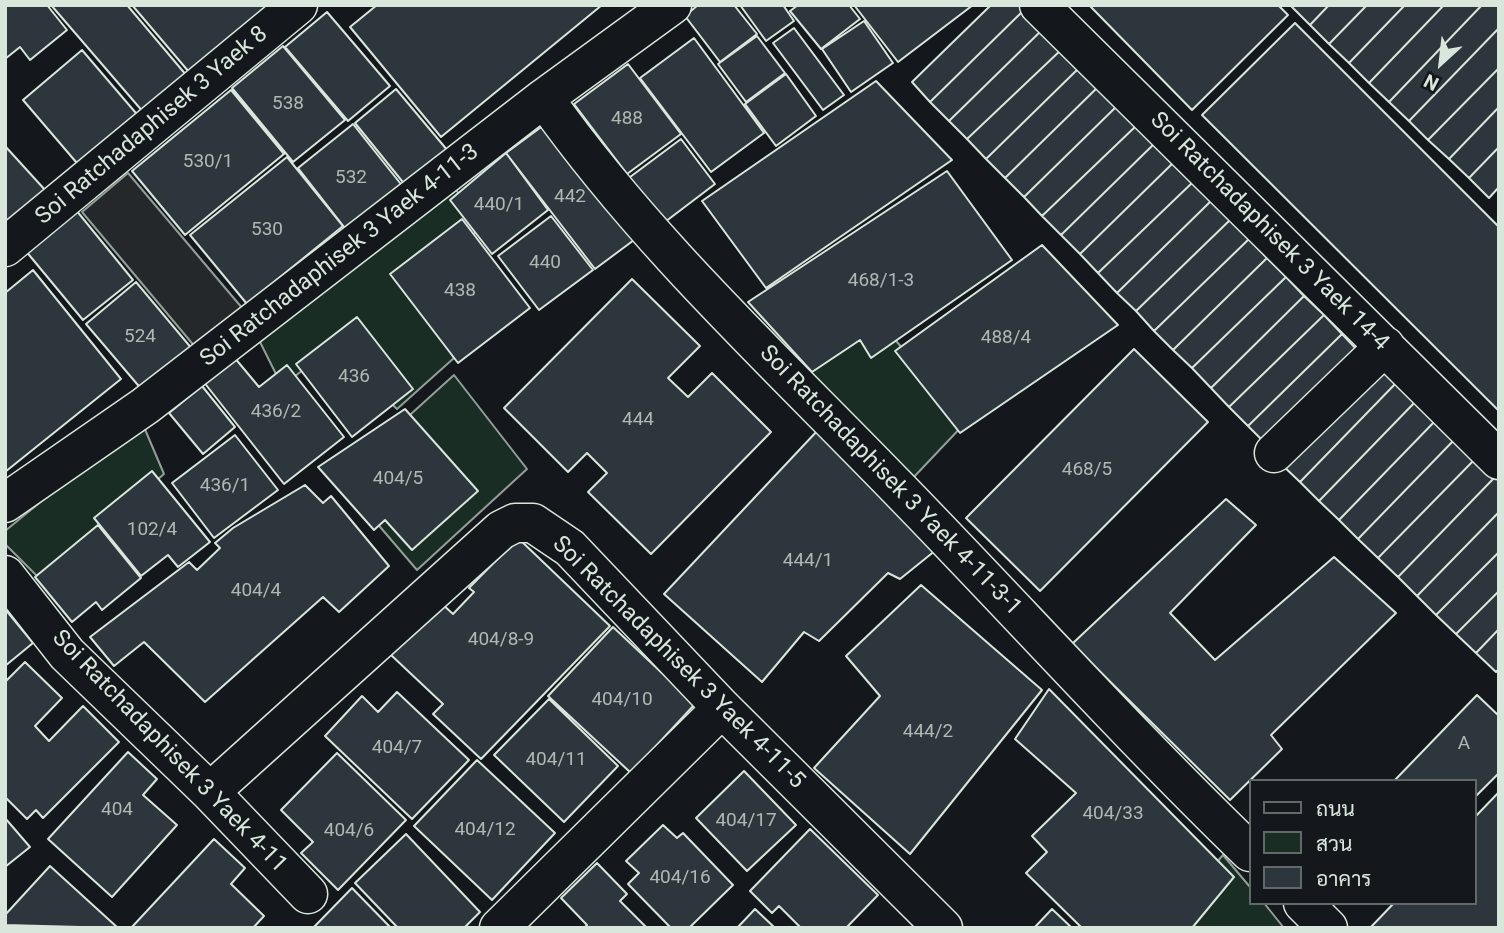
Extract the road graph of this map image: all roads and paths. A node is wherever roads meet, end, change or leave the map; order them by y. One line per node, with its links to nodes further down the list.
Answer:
1 (298, 5): 5 (street, Soi Ratchadaphisek 3 Yaek 8)
2 (672, 5): 4 (street, Soi Ratchadaphisek 3 Yaek 4-11-3)
3 (1039, 5): 6 (street, Soi Ratchadaphisek 3 Yaek 14-4)
4 (544, 98): 9 (street, Soi Ratchadaphisek 3 Yaek 4-11-3); 13 (street, Soi Ratchadaphisek 3 Yaek 4-11-3-1)
5 (5, 247)
6 (1385, 346): 7 (street); 8 (street, Soi Ratchadaphisek 3 Yaek 14-4)
7 (1274, 453)
8 (1499, 460)
9 (5, 503)
10 (5, 575): 12 (street, Soi Ratchadaphisek 3 Yaek 4-11)
11 (722, 708): 12 (street, Soi Ratchadaphisek 3 Yaek 4-11-5); 16 (street, Soi Ratchadaphisek 3 Yaek 4-11-5); 17 (street)
12 (210, 792): 14 (street, Soi Ratchadaphisek 3 Yaek 4-11)
13 (1248, 850)
14 (308, 894)
15 (1305, 905): 18 (street)
16 (933, 924)
17 (499, 928)
18 (1328, 928)

